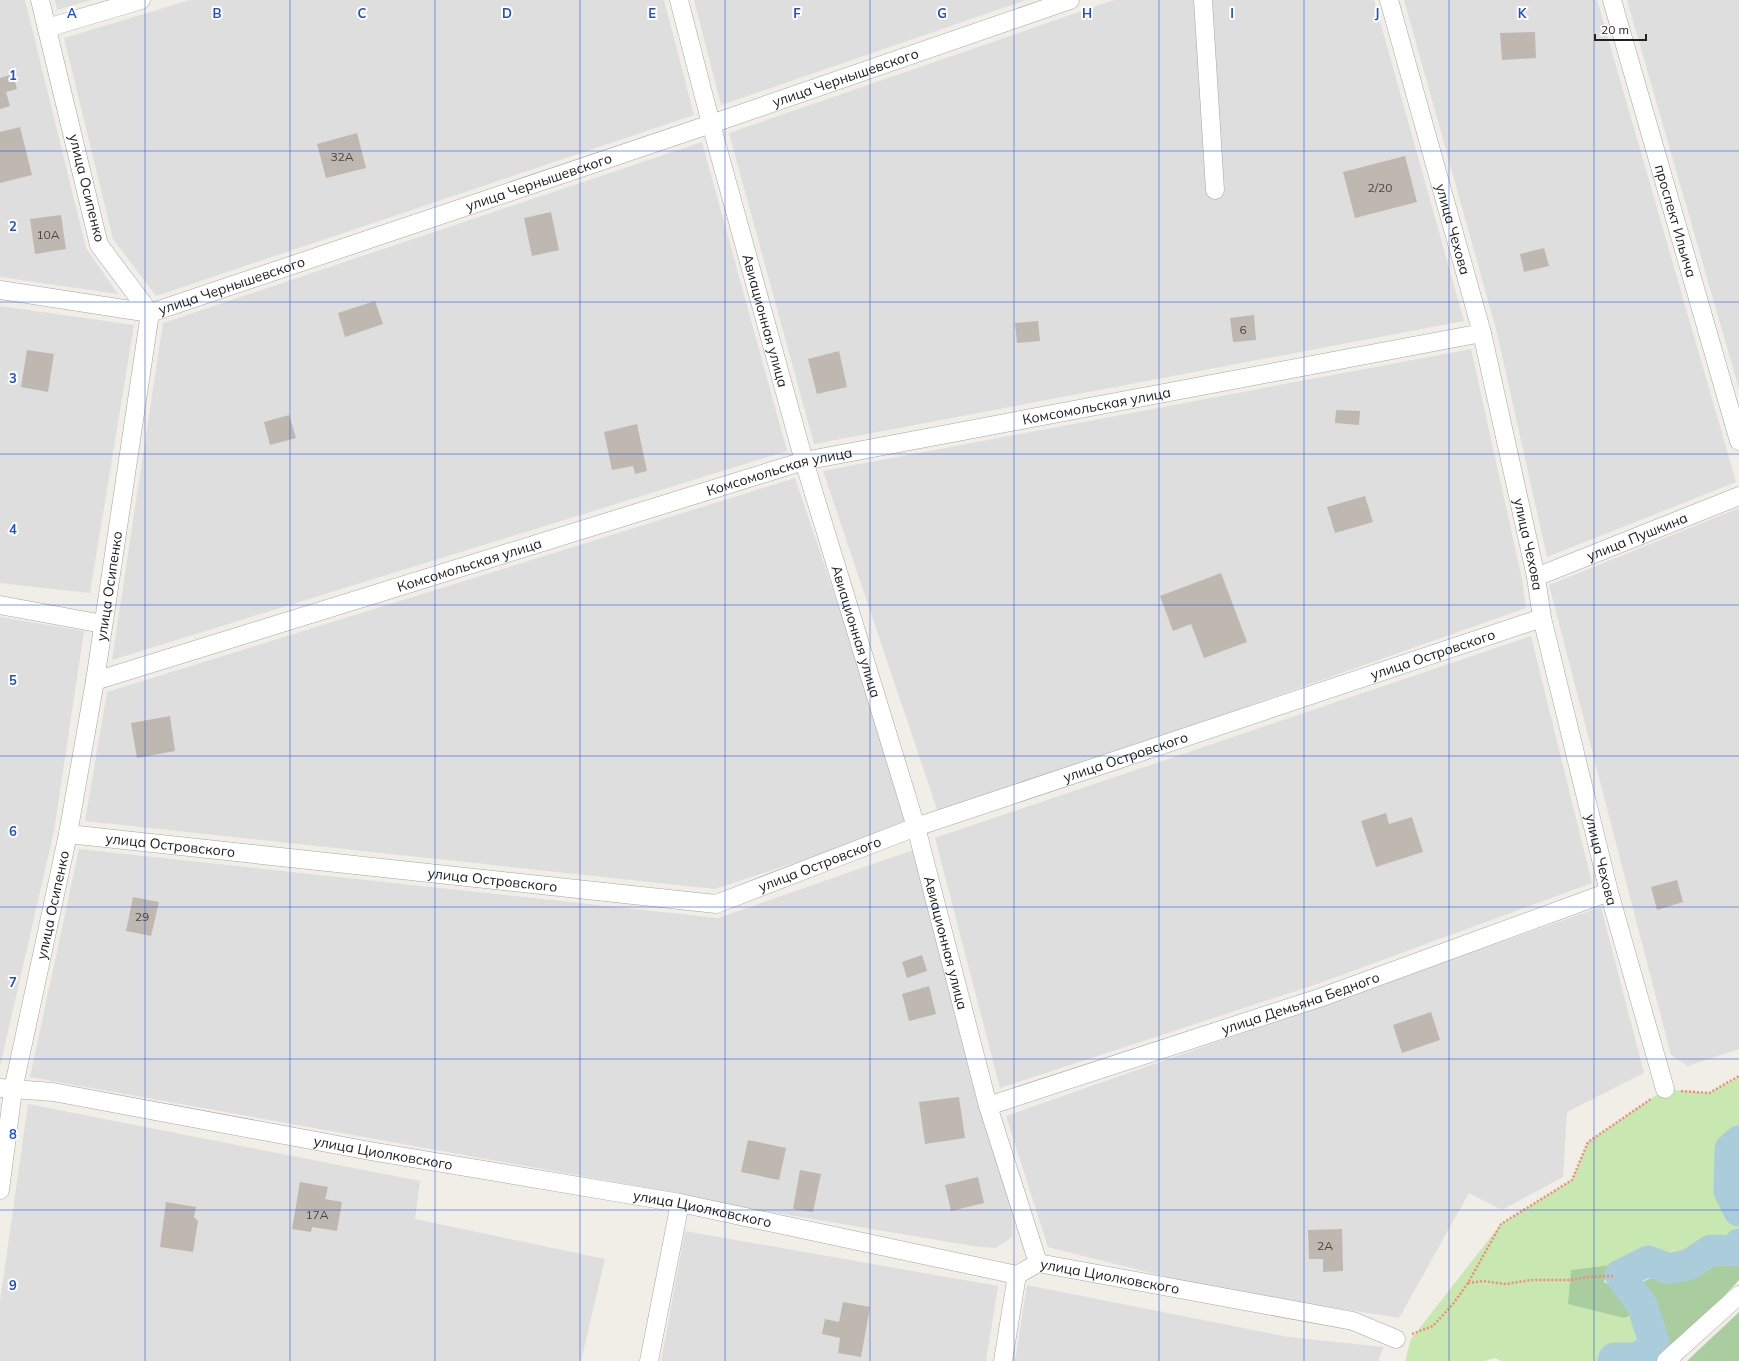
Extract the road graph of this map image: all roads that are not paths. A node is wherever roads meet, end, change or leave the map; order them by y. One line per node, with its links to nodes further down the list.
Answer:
1 (40, 0): 8 (street, улица Осипенко)
2 (141, 0): 8 (street)
3 (679, 0): 9 (street, Авиационная улица)
4 (1070, 0): 9 (street, улица Чернышевского)
5 (1203, 0): 10 (street)
6 (1389, 0): 13 (street, улица Чехова)
7 (1612, 0): 14 (street, проспект Ильича)
8 (47, 28): 12 (street, улица Осипенко)
9 (711, 124): 12 (street, улица Чернышевского); 15 (street, Авиационная улица)
10 (1216, 190)
11 (0, 290): 12 (street, улица Чернышевского)
12 (150, 312): 20 (street, улица Осипенко)
13 (1482, 333): 15 (street, Комсомольская улица); 17 (street, улица Чехова)
14 (1739, 441)
15 (804, 460): 21 (street, Комсомольская улица); 22 (street, Авиационная улица)
16 (1739, 496): 17 (street, улица Пушкина)
17 (1536, 577): 19 (street, улица Чехова)
18 (0, 605): 20 (street)
19 (1542, 618): 22 (street, улица Островского); 24 (street, улица Чехова)
20 (103, 624): 21 (street, улица Осипенко)
21 (95, 681): 23 (street, улица Осипенко)
22 (916, 827): 23 (street, улица Островского); 27 (street, Авиационная улица)
23 (68, 834): 25 (street, улица Осипенко)
24 (1609, 892): 26 (street, улица Чехова); 27 (street, улица Демьяна Бедного)
25 (6, 1089): 28 (street, улица Осипенко); 29 (street, улица Циолковского)
26 (1665, 1089)
27 (988, 1106): 30 (street, Авиационная улица)
28 (0, 1190)
29 (680, 1204): 31 (street, улица Циолковского); 34 (street)
30 (1038, 1262): 31 (street, улица Циолковского); 33 (street, улица Циолковского)
31 (1018, 1275): 35 (street)
32 (1739, 1295): 36 (street)
33 (1396, 1339)
34 (650, 1361)
35 (1003, 1361)
36 (1666, 1361)

